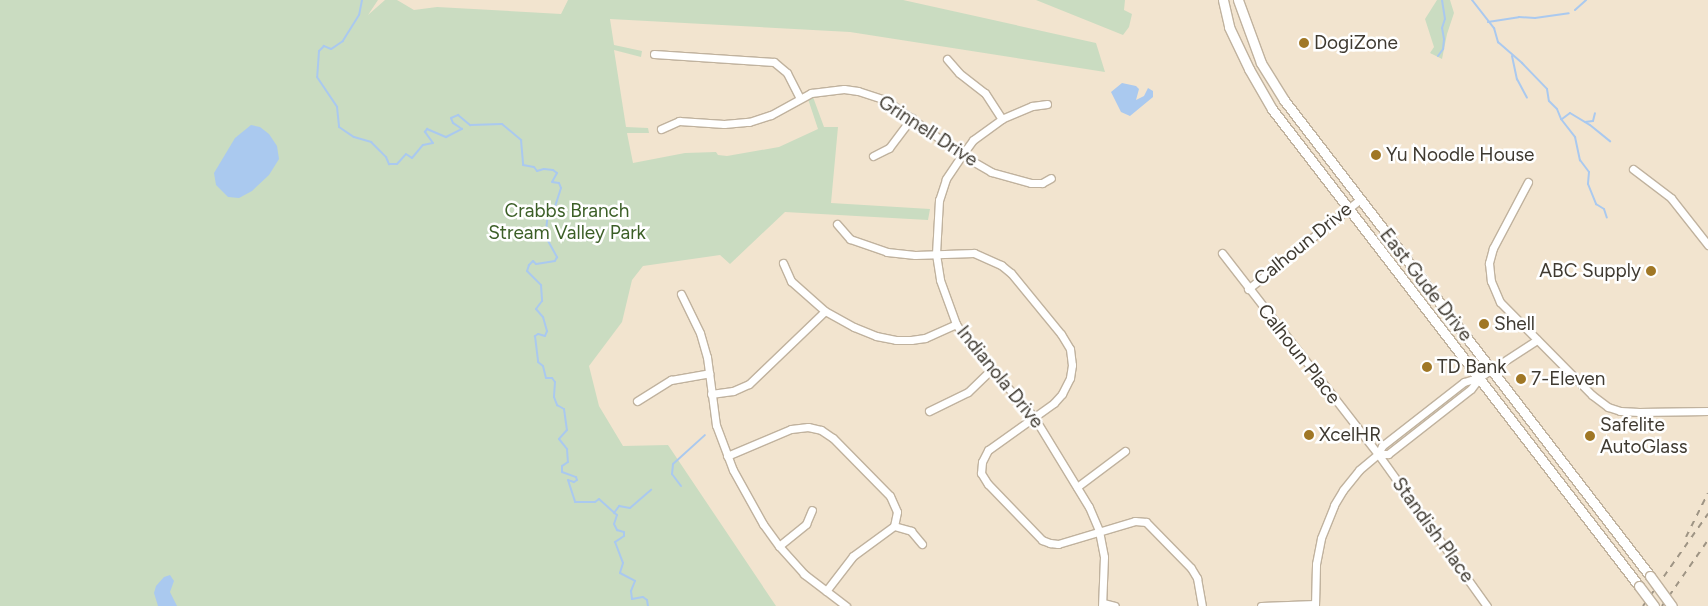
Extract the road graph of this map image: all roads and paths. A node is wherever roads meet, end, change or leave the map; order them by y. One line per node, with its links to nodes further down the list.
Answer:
1 (1223, 0): 16 (main road, East Gude Drive)
2 (1238, 0): 15 (main road, East Gude Drive)
3 (654, 54): 5 (street)
4 (947, 59): 8 (street)
5 (800, 98): 7 (street, Grinnell Drive); 9 (street, Grinnell Drive)
6 (1047, 104): 8 (street, Indianola Drive)
7 (912, 118): 10 (street, Grinnell Drive); 11 (street)
8 (1002, 119): 10 (street, Indianola Drive)
9 (661, 129)
10 (962, 155): 13 (street, Grinnell Drive); 20 (street, Indianola Drive)
11 (873, 156)
12 (1633, 169): 18 (street)
13 (1051, 178)
14 (1528, 182): 26 (street)
15 (1359, 200): 16 (street, Calhoun Drive); 28 (main road, East Gude Drive)
16 (1348, 208): 22 (street, Calhoun Drive); 30 (main road, East Gude Drive)
17 (837, 224): 20 (street)
18 (1708, 245)
19 (1222, 252): 22 (street, Calhoun Place)
20 (936, 254): 25 (street, Indianola Drive); 35 (street)
21 (783, 263): 24 (street)
22 (1248, 289): 37 (street, Calhoun Place)
23 (681, 294): 29 (street)
24 (825, 311): 25 (street); 31 (street)
25 (956, 324): 27 (street, Indianola Drive)
26 (1537, 340): 28 (street); 34 (street)
27 (992, 369): 33 (street); 35 (street, Indianola Drive)
28 (1492, 369): 30 (street); 54 (main road, East Gude Drive, bridge)
29 (709, 373): 31 (street); 32 (street)
30 (1480, 377): 37 (street); 37 (street); 53 (main road, East Gude Drive, bridge)
31 (711, 394): 38 (street)
32 (637, 401)
33 (929, 411)
34 (1708, 412)
35 (1034, 417): 39 (street, Indianola Drive); 42 (street)
36 (1125, 451): 39 (street)
37 (1378, 454): 47 (street); 52 (street, Standish Place)
38 (727, 456): 41 (street); 44 (street)
39 (1077, 487): 42 (street, Indianola Drive)
40 (812, 510): 44 (street)
41 (894, 526): 43 (street); 45 (street)
42 (1099, 531): 46 (street, Indianola Drive); 50 (street)
43 (922, 544)
44 (779, 546): 45 (street)
45 (826, 592): 48 (street)
46 (1102, 604): 49 (street)
47 (1315, 605): 51 (street)
48 (846, 606)
49 (1115, 606)
50 (1202, 606)
51 (1261, 606)
52 (1487, 606)
53 (1654, 606)
54 (1672, 606)

